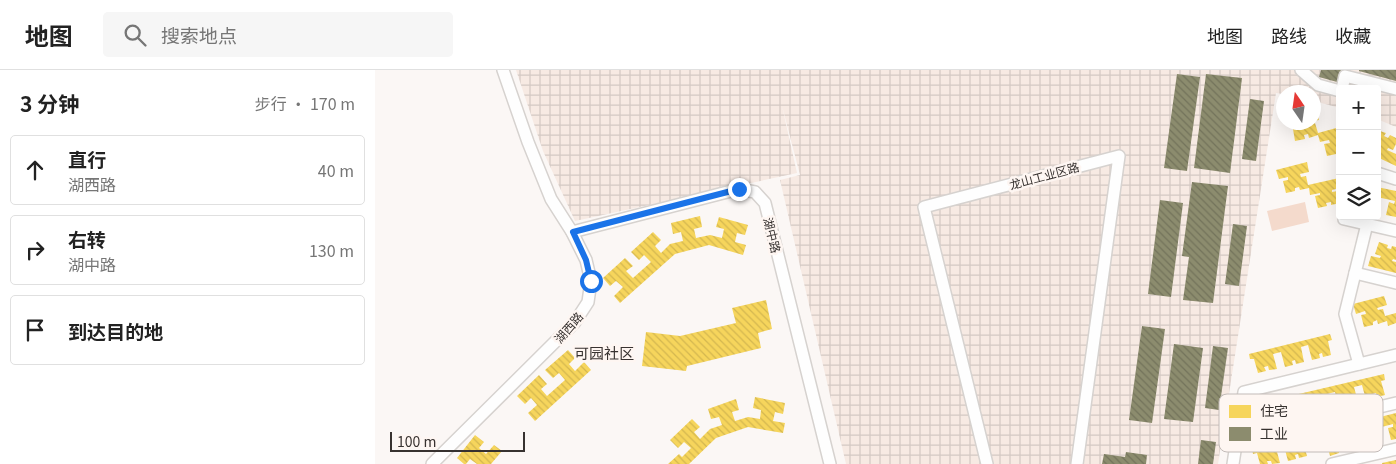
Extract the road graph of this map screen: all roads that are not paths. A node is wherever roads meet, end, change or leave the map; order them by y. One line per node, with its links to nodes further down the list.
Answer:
1 (503, 70): 13 (street, 湖西路)
2 (1301, 70): 6 (street)
3 (1342, 85): 4 (street)
4 (1380, 85)
5 (1381, 85): 7 (street)
6 (1336, 89)
7 (1396, 89)
8 (1381, 174): 9 (street)
9 (1396, 179)
10 (1349, 220): 11 (street)
11 (1367, 224): 12 (street); 14 (street)
12 (1396, 231)
13 (573, 232): 22 (street, 湖西路); 23 (street, 湖中路)
14 (1355, 273): 15 (street); 17 (street)
15 (1396, 283)
16 (1396, 355): 17 (street)
17 (1359, 364): 18 (street)
18 (1244, 394)
19 (1396, 403): 20 (street)
20 (1383, 406)
21 (1396, 449): 26 (street)
22 (432, 464)
23 (830, 464)
24 (987, 464): 25 (street, 龙山工业区路)
25 (1077, 464)
26 (1332, 464)

